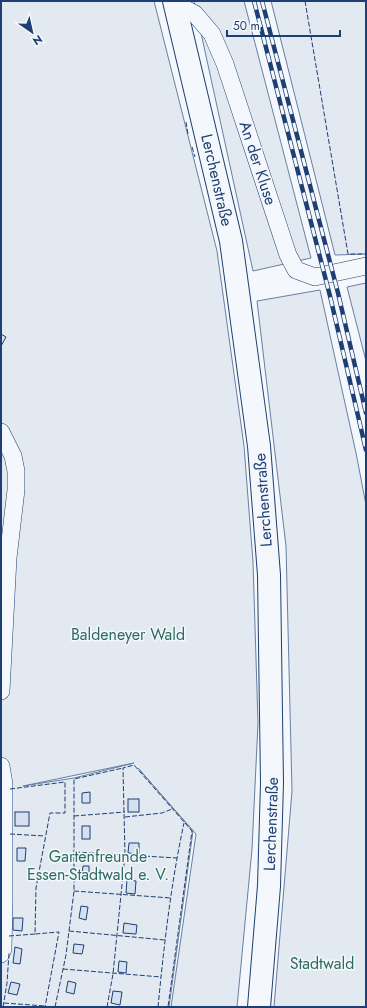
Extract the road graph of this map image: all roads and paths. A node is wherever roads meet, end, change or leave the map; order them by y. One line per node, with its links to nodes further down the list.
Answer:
1 (174, 2): 2 (street, An der Kluse); 8 (main road, Lerchenstraße)
2 (366, 266)
3 (1, 432): 4 (street)
4 (1, 691)
5 (1, 766): 6 (street)
6 (2, 783): 7 (street)
7 (1, 954)
8 (258, 1007)

